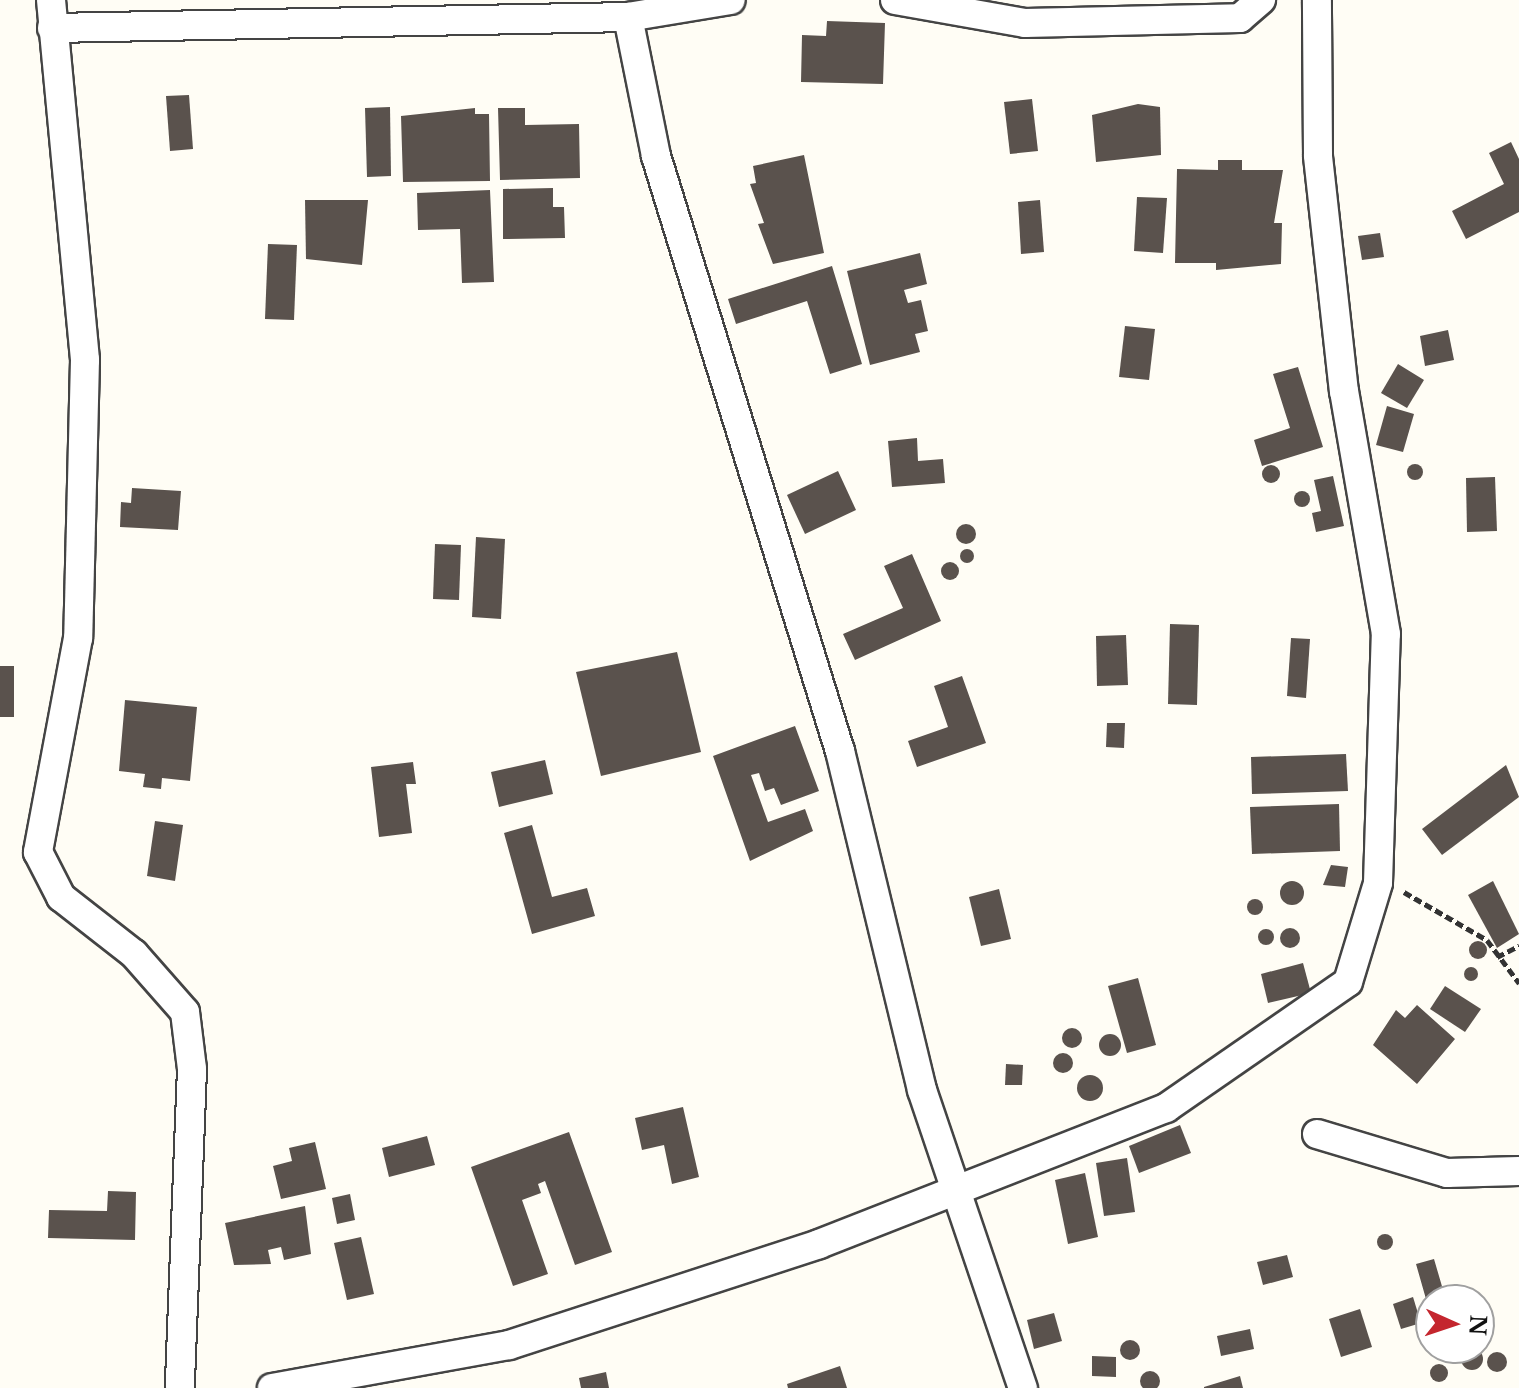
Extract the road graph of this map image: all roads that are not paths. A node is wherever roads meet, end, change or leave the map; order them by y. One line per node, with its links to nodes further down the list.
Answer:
1 (51, 0): 7 (street)
2 (731, 0): 6 (street)
3 (895, 0): 4 (street)
4 (1261, 0)
5 (1317, 0): 10 (street)
6 (628, 17): 7 (street); 10 (street)
7 (52, 28): 11 (street)
8 (1317, 1134): 9 (street)
9 (1519, 1171)
10 (957, 1186): 12 (street); 13 (street)
11 (180, 1388)
12 (272, 1388)
13 (1023, 1388)

